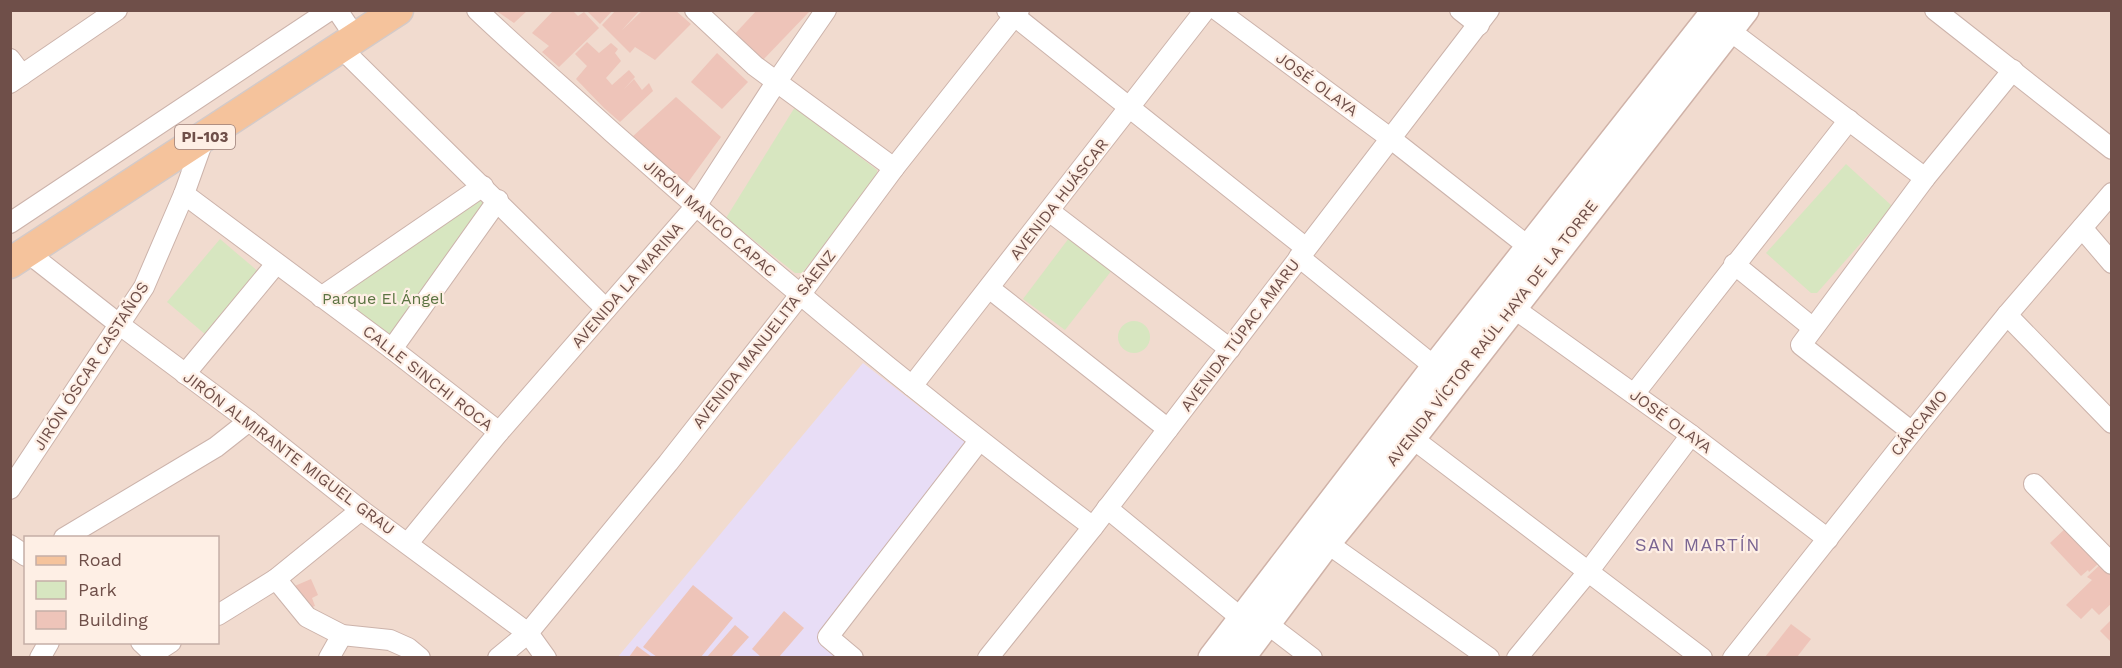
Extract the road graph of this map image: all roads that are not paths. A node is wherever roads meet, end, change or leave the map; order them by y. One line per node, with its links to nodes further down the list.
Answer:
1 (117, 10): 18 (street)
2 (330, 10): 33 (street)
3 (337, 10): 15 (street)
4 (399, 10): 15 (main road, PI-103)
5 (477, 10): 31 (street, JIRÓN MANCO CAPAC)
6 (695, 10): 19 (street)
7 (826, 10): 19 (street, AVENIDA LA MARINA)
8 (1205, 10): 20 (street, AVENIDA HUÁSCAR)
9 (1217, 10): 23 (street, JOSÉ OLAYA)
10 (1460, 10): 13 (street)
11 (1935, 10): 17 (street)
12 (1013, 12): 20 (street); 25 (street, AVENIDA MANUELITA SÁENZ)
13 (1484, 17): 23 (street, AVENIDA TÚPAC AMARU)
14 (1730, 17): 21 (street); 35 (main road, AVENIDA VÍCTOR RAÚL HAYA DE LA TORRE); 44 (main road, AVENIDA VÍCTOR RAÚL HAYA DE LA TORRE)
15 (349, 43): 22 (main road, PI-103); 27 (street)
16 (10, 59): 18 (street)
17 (2013, 70): 24 (street); 26 (street)
18 (16, 79)
19 (777, 81): 25 (street); 31 (street, AVENIDA LA MARINA)
20 (1130, 107): 32 (street, AVENIDA HUÁSCAR); 36 (street)
21 (1849, 120): 26 (street); 40 (street)
22 (204, 138): 29 (street, JIRÓN ÓSCAR CASTAÑOS); 37 (main road, PI-103)
23 (1390, 138): 35 (street, JOSÉ OLAYA); 36 (street, AVENIDA TÚPAC AMARU)
24 (2112, 149)
25 (894, 168): 42 (street, AVENIDA MANUELITA SÁENZ)
26 (1925, 178): 48 (street)
27 (483, 186): 30 (street); 43 (street)
28 (2112, 193): 34 (street, CÁRCAMO)
29 (184, 194): 39 (street, CALLE SINCHI ROCA); 47 (street, JIRÓN ÓSCAR CASTAÑOS)
30 (498, 200): 45 (street); 49 (street)
31 (696, 206): 42 (street, JIRÓN MANCO CAPAC); 45 (street, AVENIDA LA MARINA)
32 (1049, 211): 41 (street, AVENIDA HUÁSCAR); 50 (street)
33 (10, 223)
34 (2082, 228): 38 (street); 46 (street, CÁRCAMO)
35 (1529, 247): 51 (main road, AVENIDA VÍCTOR RAÚL HAYA DE LA TORRE)
36 (1302, 253): 50 (street, AVENIDA TÚPAC AMARU); 51 (street)
37 (19, 258): 47 (street, JIRÓN ALMIRANTE MIGUEL GRAU)
38 (2112, 263)
39 (276, 264): 43 (street, CALLE SINCHI ROCA); 52 (street)
40 (1734, 264): 48 (street); 54 (street)
41 (989, 288): 53 (street, AVENIDA HUÁSCAR); 57 (street)
42 (800, 295): 53 (street, JIRÓN MANCO CAPAC); 79 (street, AVENIDA MANUELITA SÁENZ)
43 (321, 297): 49 (street, CALLE SINCHI ROCA)
44 (1512, 307): 54 (street, JOSÉ OLAYA); 61 (main road, AVENIDA VÍCTOR RAÚL HAYA DE LA TORRE)
45 (606, 309): 58 (street, AVENIDA LA MARINA)
46 (2007, 315): 56 (street); 59 (street, CÁRCAMO)
47 (120, 325): 52 (street, JIRÓN ALMIRANTE MIGUEL GRAU); 64 (street, JIRÓN ÓSCAR CASTAÑOS)
48 (1814, 328): 59 (street)
49 (392, 349): 58 (street, CALLE SINCHI ROCA)
50 (1230, 349): 57 (street, AVENIDA TÚPAC AMARU)
51 (1435, 367): 78 (main road, AVENIDA VÍCTOR RAÚL HAYA DE LA TORRE)
52 (185, 374): 55 (street, JIRÓN ALMIRANTE MIGUEL GRAU)
53 (912, 386): 62 (street, JIRÓN MANCO CAPAC)
54 (1634, 394): 60 (street, JOSÉ OLAYA)
55 (249, 421): 66 (street, JIRÓN ALMIRANTE MIGUEL GRAU); 68 (street)
56 (2112, 423)
57 (1168, 429): 65 (street, AVENIDA TÚPAC AMARU)
58 (498, 432): 70 (street, AVENIDA LA MARINA)
59 (1912, 432): 69 (street, CÁRCAMO)
60 (1691, 435): 69 (street, JOSÉ OLAYA); 75 (street)
61 (1412, 438): 71 (main road, AVENIDA VÍCTOR RAÚL HAYA DE LA TORRE); 75 (street)
62 (979, 441): 67 (street, JIRÓN MANCO CAPAC); 89 (street)
63 (2034, 484): 74 (street)
64 (10, 489)
65 (1107, 508): 67 (street, AVENIDA TÚPAC AMARU); 78 (street)
66 (361, 510): 70 (street, JIRÓN ALMIRANTE MIGUEL GRAU); 76 (street)
67 (1093, 527): 90 (street, AVENIDA TÚPAC AMARU)
68 (66, 536)
69 (1828, 539): 97 (street, CÁRCAMO)
70 (408, 543): 79 (street, JIRÓN ALMIRANTE MIGUEL GRAU)
71 (1327, 543): 78 (main road, AVENIDA VÍCTOR RAÚL HAYA DE LA TORRE); 94 (street)
72 (10, 545): 73 (street)
73 (24, 555)
74 (2112, 564)
75 (1588, 572): 95 (street); 96 (street)
76 (276, 579): 77 (street); 80 (street)
77 (219, 614)
78 (1256, 624): 91 (main road, AVENIDA VÍCTOR RAÚL HAYA DE LA TORRE); 92 (main road, AVENIDA VÍCTOR RAÚL HAYA DE LA TORRE); 93 (street)
79 (528, 633): 87 (street, AVENIDA MANUELITA SÁENZ); 88 (street, JIRÓN ALMIRANTE MIGUEL GRAU)
80 (342, 635): 85 (street); 86 (street)
81 (48, 644): 84 (street)
82 (167, 644): 83 (street)
83 (151, 651)
84 (40, 657)
85 (329, 657)
86 (420, 657)
87 (498, 657)
88 (546, 657)
89 (853, 657)
90 (988, 657)
91 (1212, 657)
92 (1241, 657)
93 (1312, 657)
94 (1489, 657)
95 (1517, 657)
96 (1702, 657)
97 (1733, 657)

